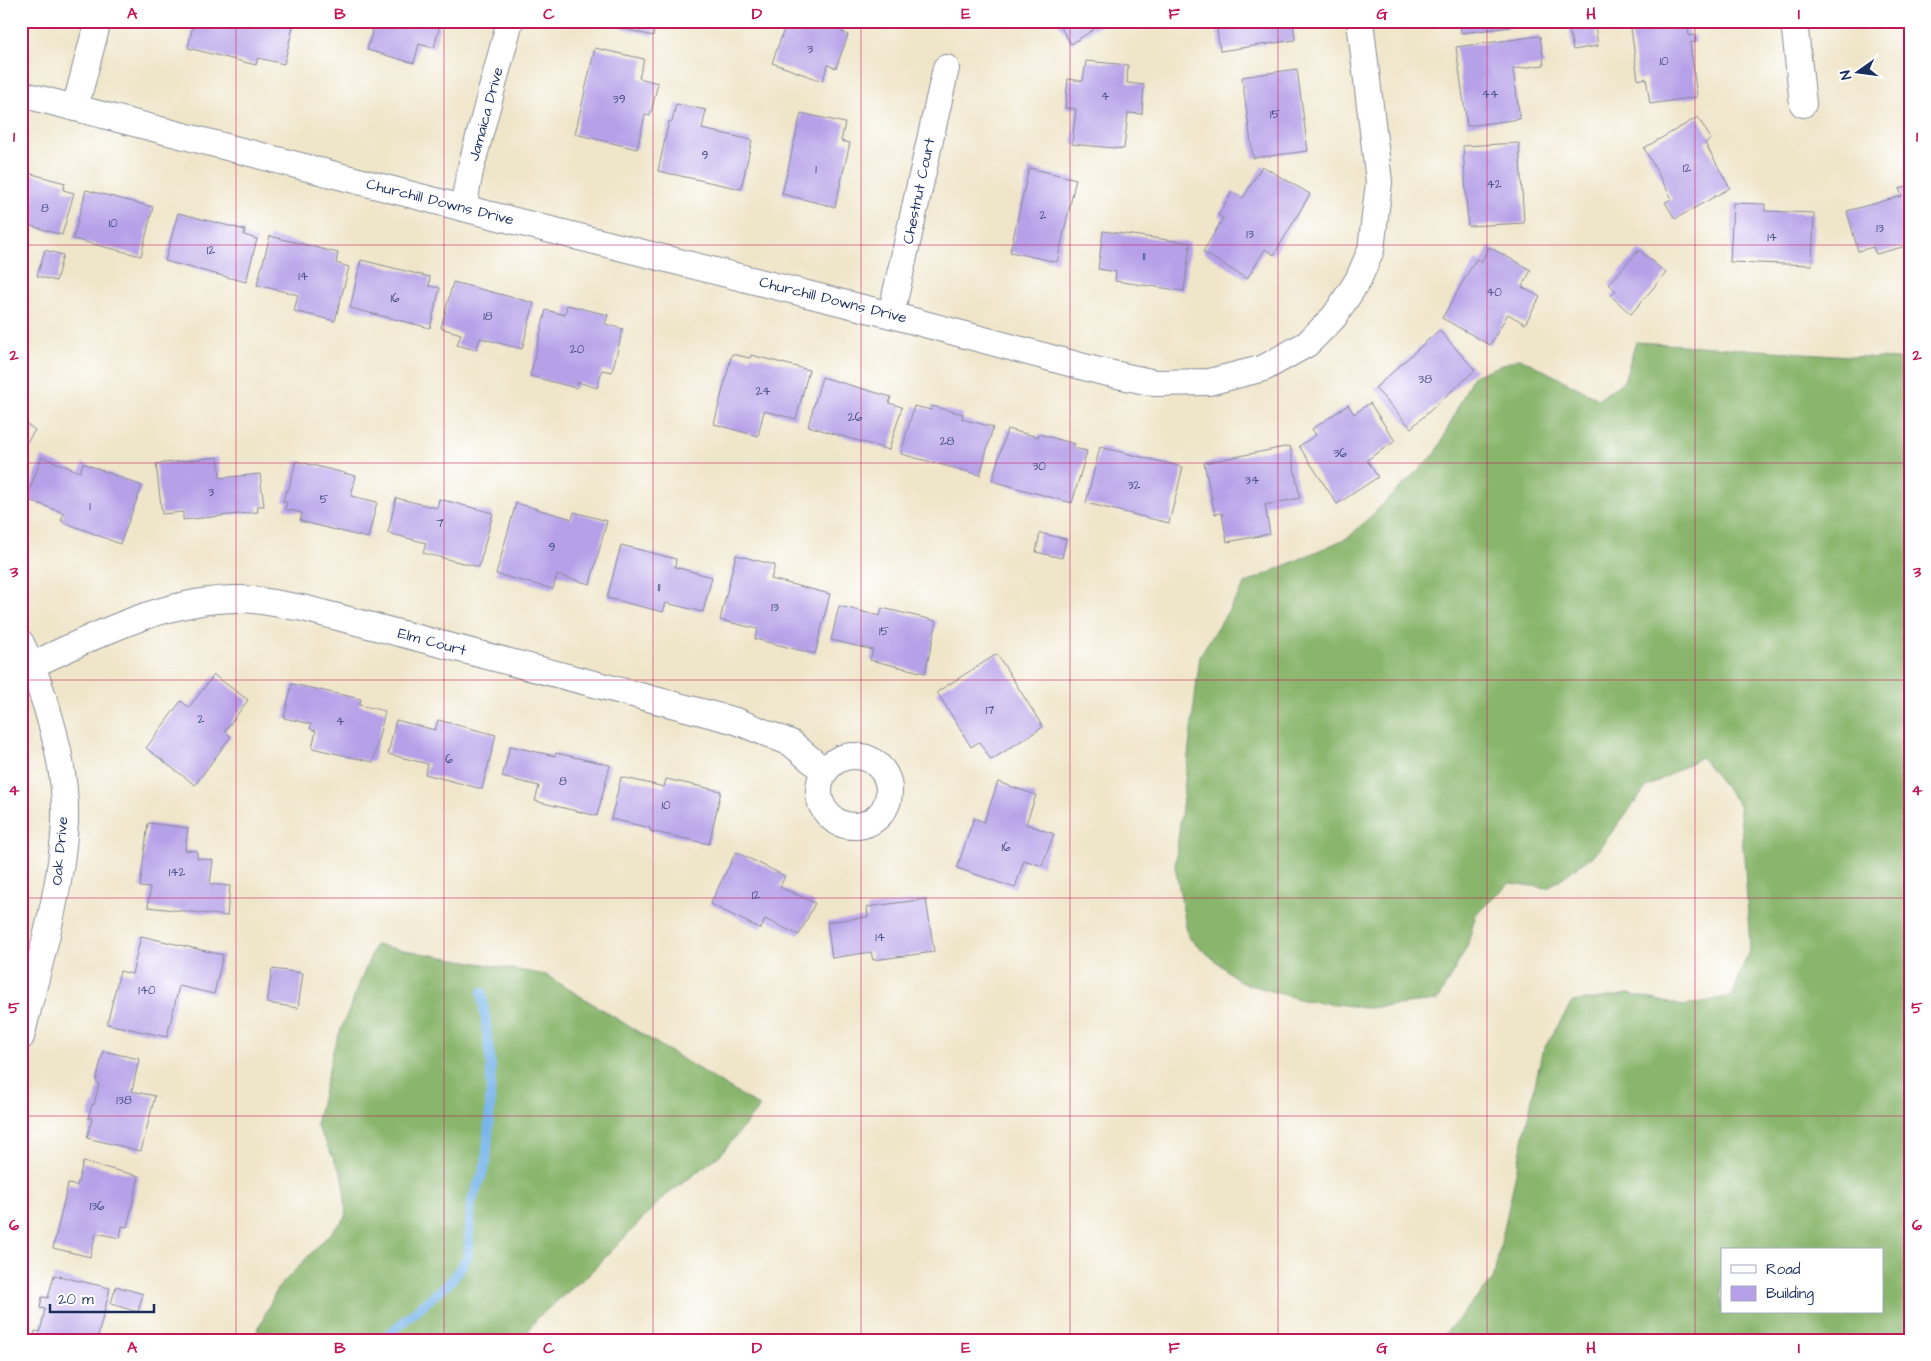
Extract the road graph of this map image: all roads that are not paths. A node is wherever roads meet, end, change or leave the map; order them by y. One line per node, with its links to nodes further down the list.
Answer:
1 (98, 21): 8 (street)
2 (510, 21): 9 (street, Jamaica Drive)
3 (1360, 21): 10 (street, Churchill Downs Drive)
4 (1794, 21): 7 (street)
5 (946, 68): 10 (street, Chestnut Court)
6 (21, 94): 8 (street, Churchill Downs Drive)
7 (1803, 104)
8 (75, 108): 9 (street, Churchill Downs Drive)
9 (463, 208): 10 (street, Churchill Downs Drive)
10 (891, 315)
11 (27, 654): 12 (street, Elm Court); 13 (street, Oak Drive)
12 (824, 771)
13 (21, 1037)

